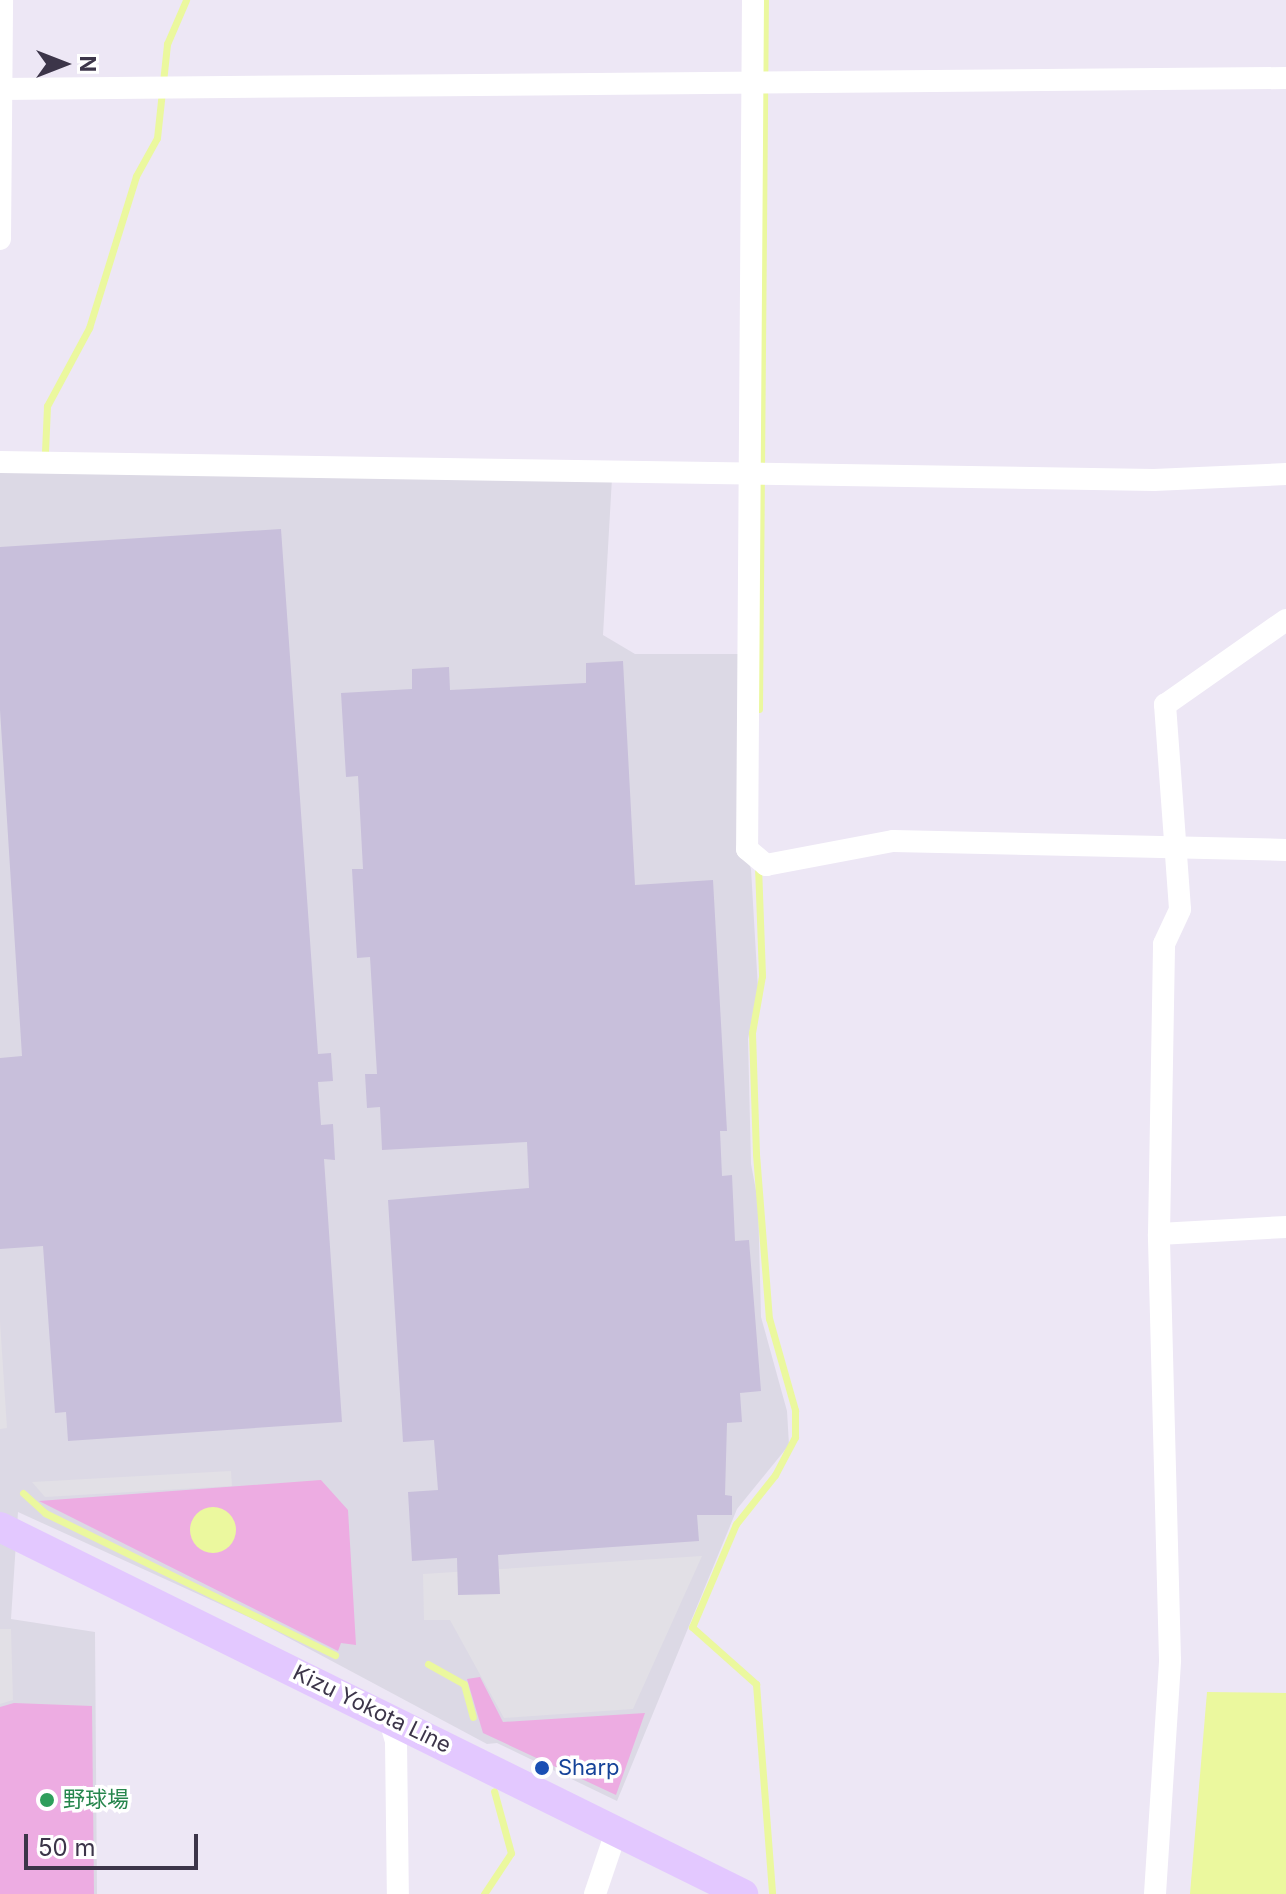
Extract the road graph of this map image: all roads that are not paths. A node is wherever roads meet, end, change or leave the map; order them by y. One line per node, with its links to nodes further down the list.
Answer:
1 (2, 0): 5 (street)
2 (753, 0): 4 (street)
3 (1286, 78): 4 (street)
4 (762, 86): 5 (street); 8 (street)
5 (0, 89): 6 (street)
6 (0, 239)
7 (0, 462): 8 (street)
8 (750, 474): 9 (street); 11 (street)
9 (1286, 474)
10 (1286, 620): 11 (street)
11 (1177, 850): 12 (street); 14 (street)
12 (1286, 850)
13 (1286, 1227): 14 (street)
14 (1159, 1234): 21 (street)
15 (0, 1527): 16 (main road, Kizu Yokota Line)
16 (389, 1717): 17 (main road, Kizu Yokota Line); 18 (street)
17 (616, 1832): 19 (street); 20 (main road, Kizu Yokota Line)
18 (398, 1894)
19 (595, 1894)
20 (743, 1894)
21 (1155, 1894)

